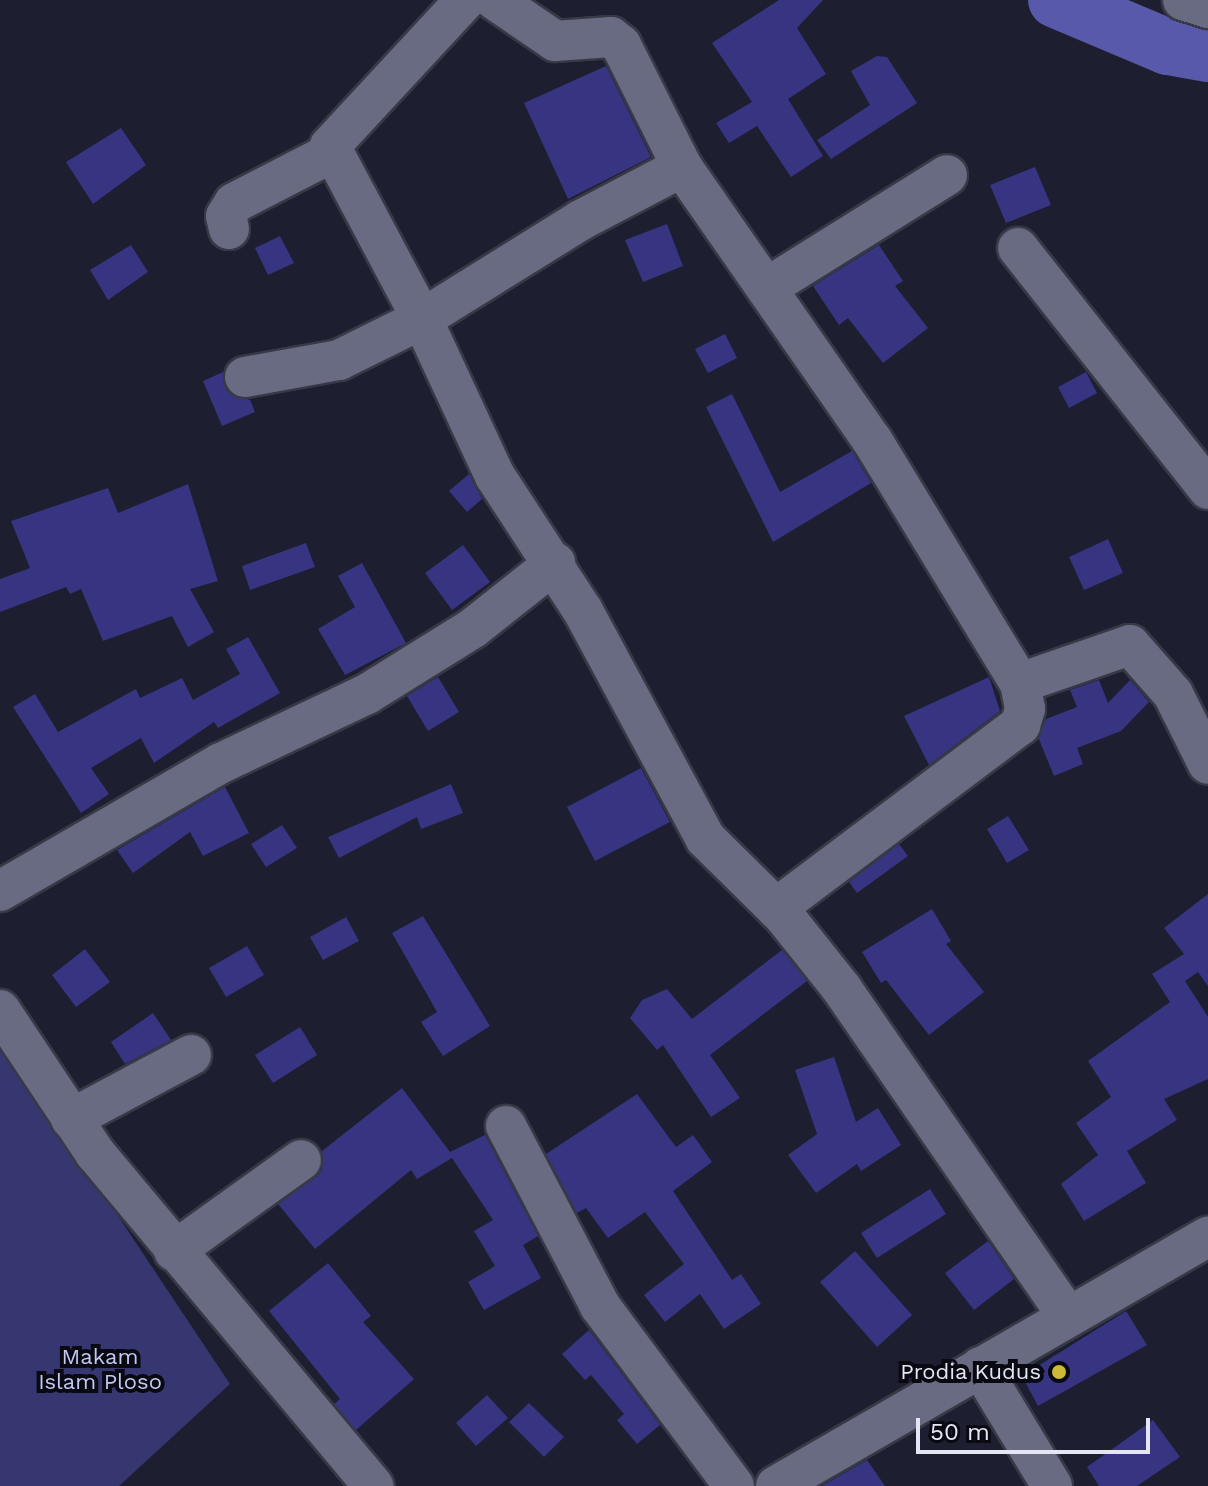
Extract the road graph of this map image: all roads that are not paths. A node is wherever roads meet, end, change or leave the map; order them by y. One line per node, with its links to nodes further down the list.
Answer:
1 (465, 0): 5 (street)
2 (495, 0): 6 (street)
3 (1183, 0): 4 (street)
4 (1208, 8)
5 (329, 154): 8 (street); 11 (street)
6 (682, 167): 10 (street); 11 (street)
7 (947, 175): 10 (street)
8 (229, 229)
9 (1018, 248): 13 (street)
10 (768, 287): 15 (street)
11 (422, 319): 12 (street); 14 (street)
12 (245, 377)
13 (1208, 489)
14 (555, 563): 18 (street); 19 (street)
15 (1020, 683): 16 (street); 19 (street)
16 (1197, 713): 17 (street)
17 (1208, 764)
18 (0, 891)
19 (776, 908): 27 (street)
20 (0, 1010): 22 (street)
21 (191, 1055): 22 (street)
22 (71, 1119): 26 (street)
23 (506, 1126): 30 (street)
24 (301, 1160): 26 (street)
25 (1208, 1237): 27 (street)
26 (174, 1251): 29 (street)
27 (1067, 1315): 28 (street)
28 (980, 1367): 31 (street); 32 (street)
29 (373, 1486)
30 (734, 1486)
31 (776, 1486)
32 (1052, 1486)

